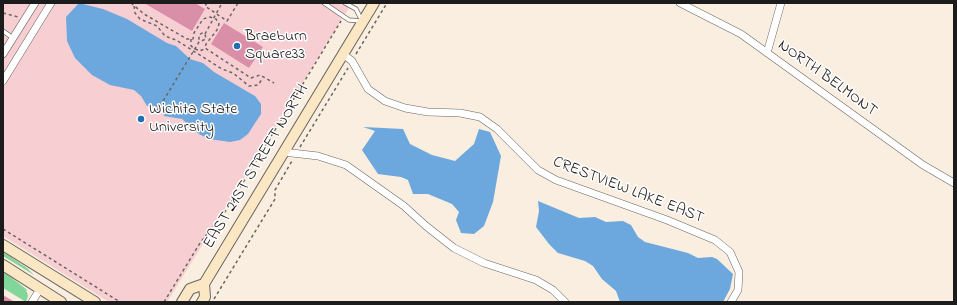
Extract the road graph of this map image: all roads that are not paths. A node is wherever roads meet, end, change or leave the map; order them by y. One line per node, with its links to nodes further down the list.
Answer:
1 (35, 3): 10 (street)
2 (51, 3): 14 (street)
3 (324, 3): 8 (lane)
4 (345, 3): 8 (lane)
5 (374, 3): 8 (main road, EAST 21ST STREET NORTH)
6 (680, 3): 11 (street, NORTH BELMONT)
7 (781, 3): 11 (street)
8 (362, 22): 13 (main road, EAST 21ST STREET NORTH)
9 (3, 31): 10 (lane)
10 (13, 38): 12 (street)
11 (767, 53): 16 (street, NORTH BELMONT)
12 (3, 54)
13 (343, 54): 15 (main road, EAST 21ST STREET NORTH); 27 (street, CRESTVIEW LAKE EAST)
14 (3, 81)
15 (283, 152): 19 (main road, EAST 21ST STREET NORTH); 26 (street)
16 (954, 183)
17 (3, 245): 23 (main road)
18 (3, 265): 20 (main road)
19 (204, 284): 24 (main road, EAST 21ST STREET NORTH); 25 (main road, EAST 21ST STREET NORTH)
20 (40, 289): 21 (street); 22 (main road)
21 (32, 302)
22 (61, 302)
23 (95, 302)
24 (182, 302)
25 (202, 302)
26 (565, 302)
27 (731, 302)

